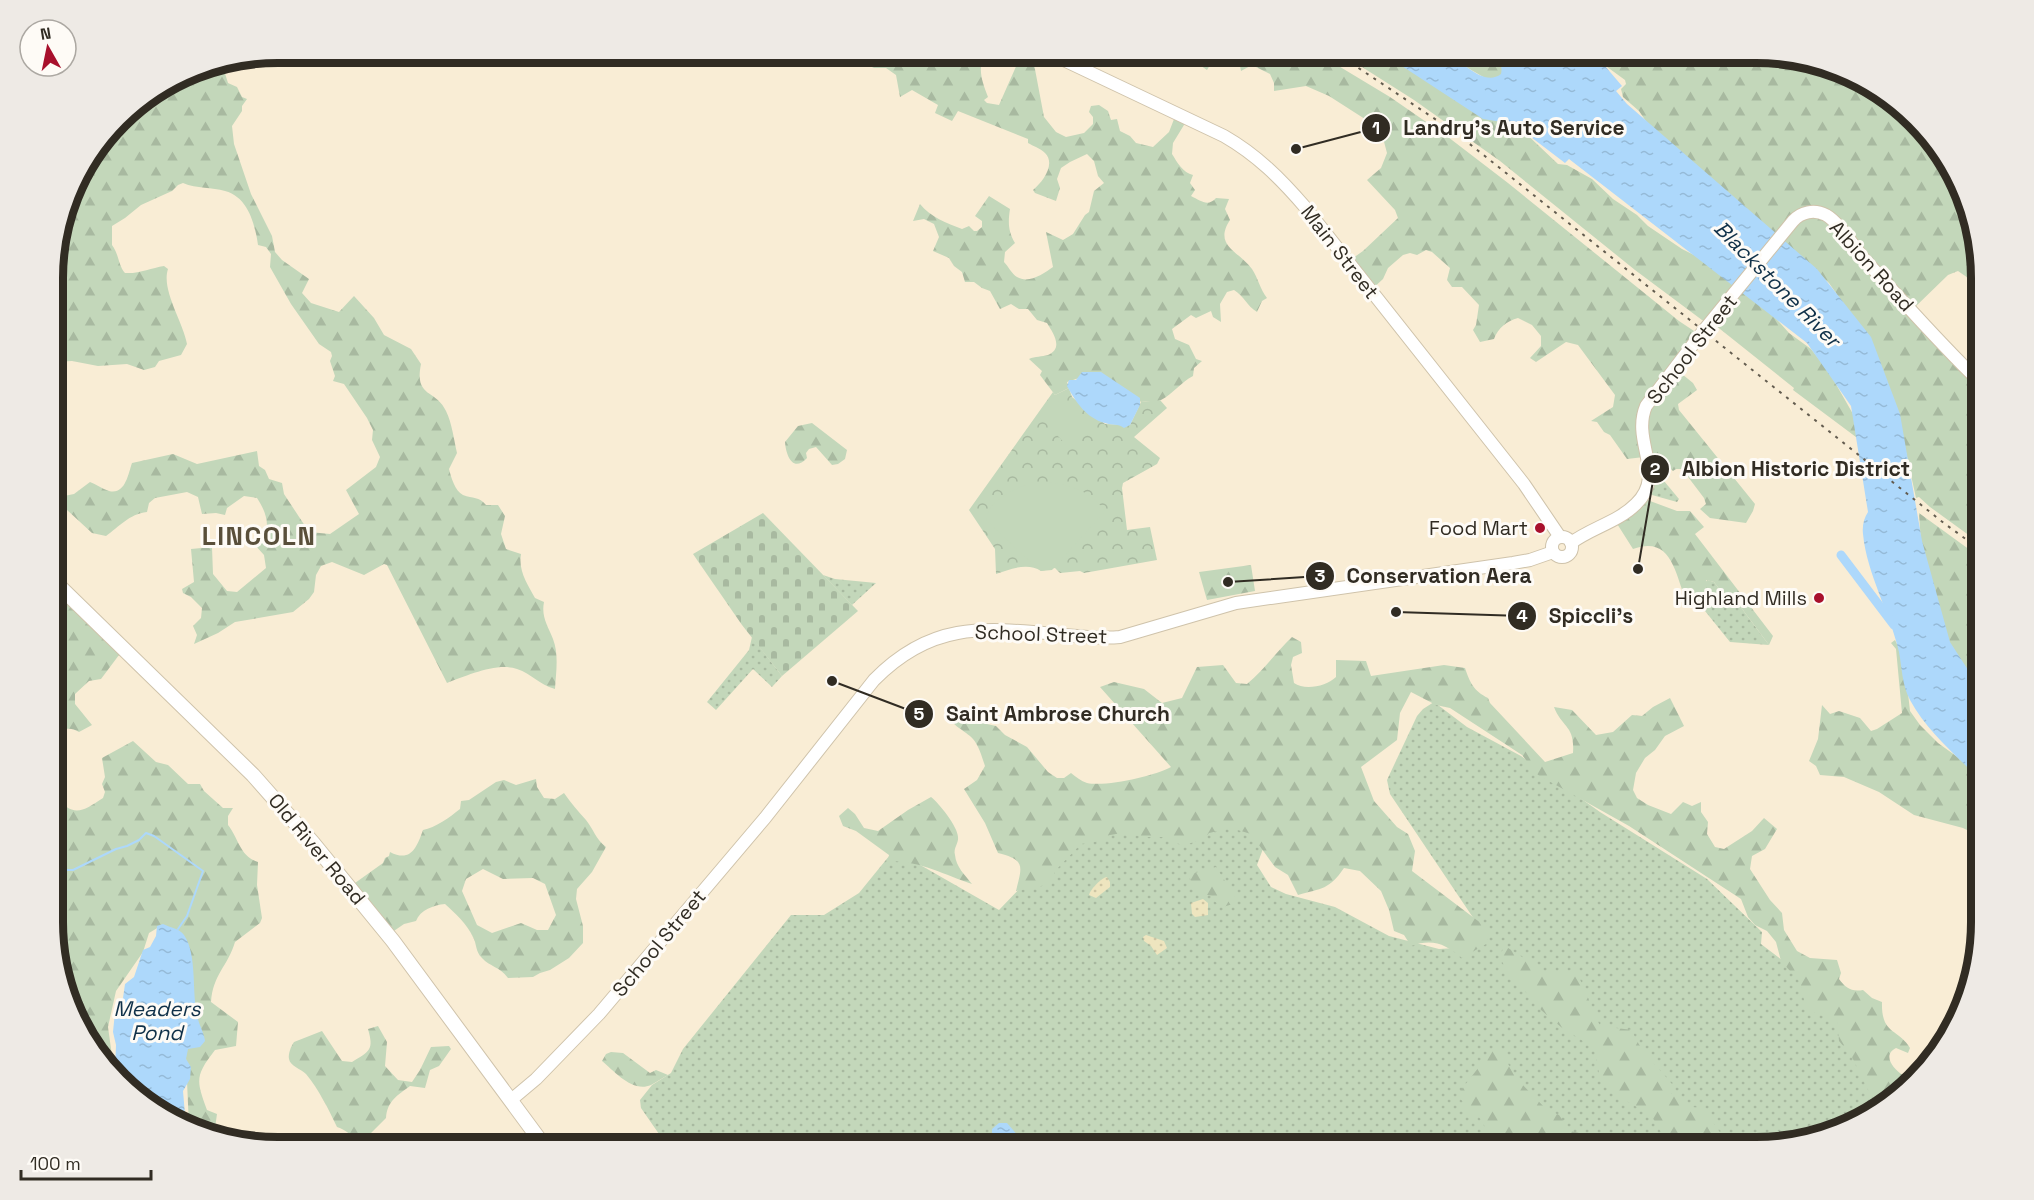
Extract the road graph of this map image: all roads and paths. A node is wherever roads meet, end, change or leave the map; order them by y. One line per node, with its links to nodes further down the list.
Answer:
1 (1073, 63): 4 (street, Main Street)
2 (1759, 263): 3 (street, Albion Road); 4 (street, School Street)
3 (1971, 373)
4 (1566, 540): 5 (street); 5 (street, School Street)
5 (1553, 552): 7 (street, School Street)
6 (63, 590): 7 (main road, Old River Road)
7 (511, 1100): 8 (main road, Old River Road)
8 (538, 1137)

